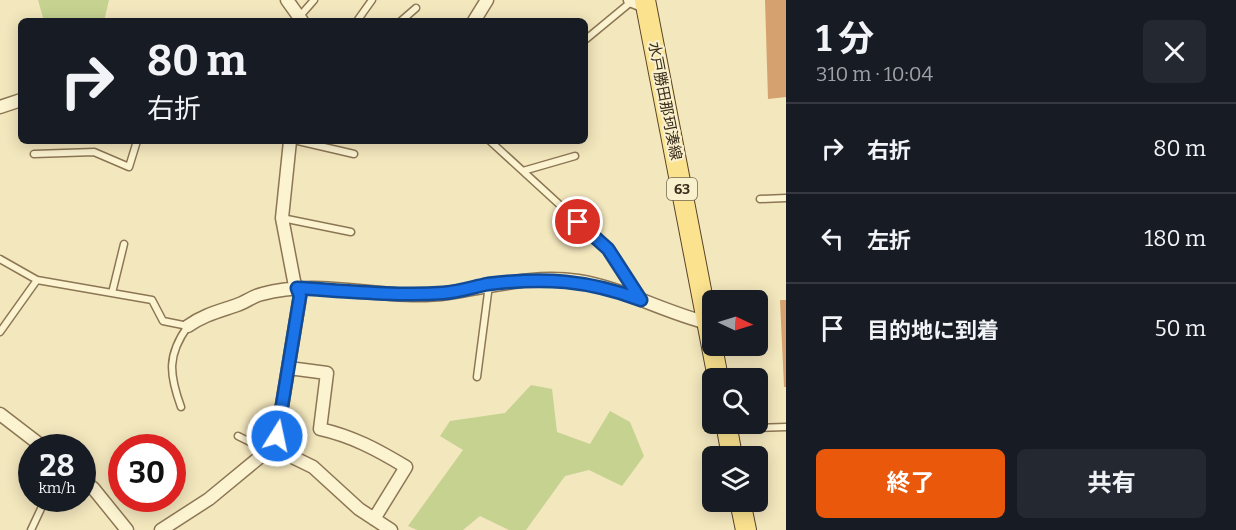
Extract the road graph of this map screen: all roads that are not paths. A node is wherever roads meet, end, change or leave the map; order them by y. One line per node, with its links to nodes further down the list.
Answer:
1 (287, 0): 7 (street)
2 (314, 0): 8 (lane)
3 (372, 0): 9 (lane)
4 (487, 0): 11 (street)
5 (638, 2): 12 (lane); 33 (main road, 水戸勝田那珂湊線 / 63)
6 (416, 8): 10 (lane)
7 (300, 18)
8 (302, 18)
9 (359, 18)
10 (405, 18)
11 (476, 18)
12 (588, 38)
13 (18, 101): 14 (street)
14 (0, 107)
15 (136, 144): 19 (lane)
16 (290, 144): 25 (street)
17 (311, 144): 20 (lane)
18 (493, 144): 22 (lane)
19 (34, 154)
20 (354, 154)
21 (575, 156): 22 (lane)
22 (523, 171): 34 (lane)
23 (786, 198): 24 (lane)
24 (760, 199)
25 (282, 218): 26 (lane); 31 (street)
26 (351, 232)
27 (124, 244): 32 (lane)
28 (0, 259): 29 (lane)
29 (37, 280): 32 (lane); 37 (lane)
30 (489, 284): 31 (street); 34 (street); 39 (lane)
31 (297, 288): 36 (street); 38 (street)
32 (112, 293): 36 (lane)
33 (702, 295)
34 (641, 300): 35 (street)
35 (702, 321)
36 (188, 326): 40 (lane)
37 (0, 332)
38 (290, 368): 46 (street); 50 (street)
39 (477, 377)
40 (182, 407)
41 (0, 414): 44 (street)
42 (768, 427): 43 (lane)
43 (786, 427)
44 (26, 434)
45 (238, 436): 46 (lane)
46 (272, 447): 50 (street); 53 (street)
47 (96, 492): 52 (street)
48 (39, 512): 51 (lane)
49 (742, 512): 55 (main road)
50 (374, 519): 54 (street)
51 (31, 530)
52 (127, 530)
53 (161, 530)
54 (390, 530)
55 (746, 530)

